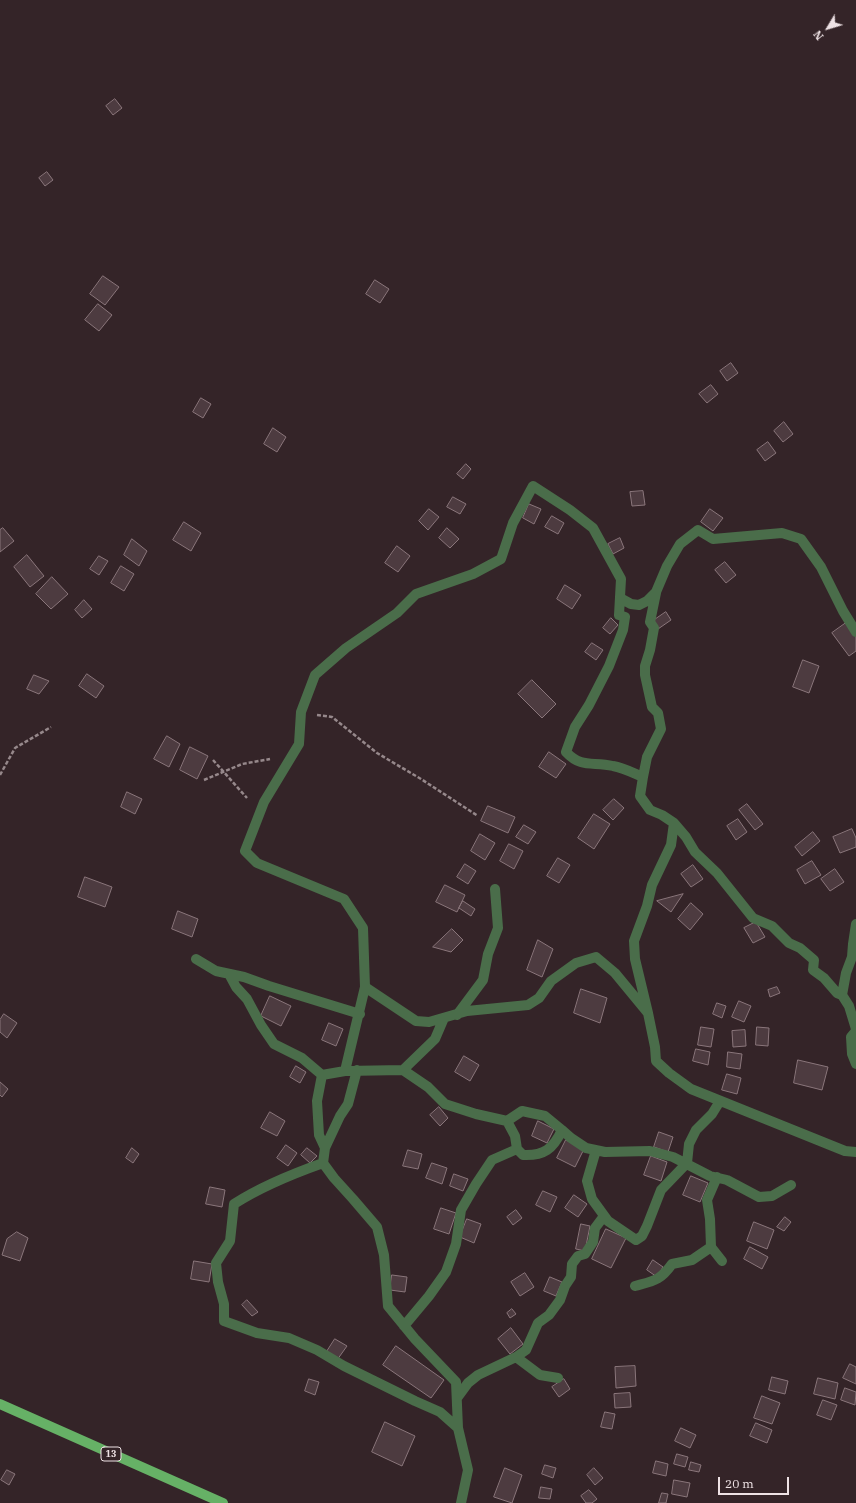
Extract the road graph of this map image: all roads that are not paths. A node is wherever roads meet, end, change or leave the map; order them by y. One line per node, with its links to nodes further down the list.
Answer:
1 (656, 592): 2 (street); 3 (street); 4 (street)
2 (620, 598): 4 (street); 10 (street)
3 (856, 632)
4 (643, 778): 5 (street)
5 (674, 823): 11 (street); 12 (street)
6 (495, 889): 14 (street)
7 (856, 924): 11 (street)
8 (196, 959): 9 (street)
9 (229, 974): 13 (street); 21 (street)
10 (365, 988): 13 (street); 15 (street)
11 (842, 995): 16 (street)
12 (648, 1012): 14 (street); 22 (street)
13 (360, 1014): 20 (street)
14 (456, 1014): 15 (street)
15 (444, 1018): 19 (street)
16 (856, 1030): 17 (street)
17 (856, 1064)
18 (357, 1070): 19 (street); 20 (street); 25 (street)
19 (402, 1070): 23 (street)
20 (345, 1071): 21 (street)
21 (322, 1075): 25 (street)
22 (720, 1101): 28 (street); 30 (street)
23 (507, 1121): 24 (street); 26 (street)
24 (562, 1130): 26 (street); 27 (street)
25 (325, 1148): 29 (street)
26 (517, 1149): 37 (street)
27 (596, 1150): 30 (street); 33 (street)
28 (856, 1152)
29 (323, 1163): 37 (street); 42 (street)
30 (686, 1163): 31 (street); 33 (street)
31 (717, 1177): 32 (street); 34 (street)
32 (791, 1185)
33 (604, 1216): 38 (street)
34 (711, 1247): 35 (street); 36 (street)
35 (722, 1261)
36 (635, 1286)
37 (404, 1326): 40 (street)
38 (516, 1357): 39 (street); 40 (street)
39 (558, 1378)
40 (457, 1398): 42 (street)
41 (0, 1404): 43 (main road, 13)
42 (458, 1428): 44 (street)
43 (222, 1503)
44 (461, 1503)

